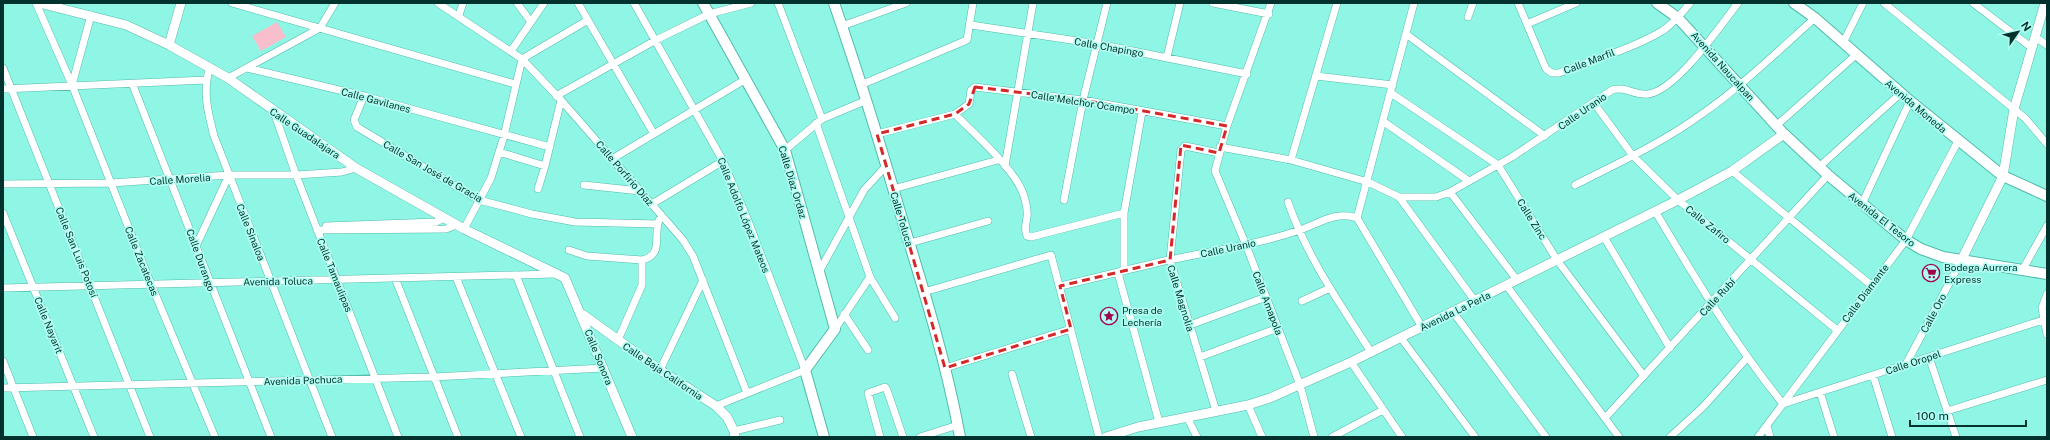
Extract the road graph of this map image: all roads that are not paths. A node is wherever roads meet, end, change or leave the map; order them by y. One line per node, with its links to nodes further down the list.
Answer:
1 (38, 3): 37 (street, Calle Guadalajara); 74 (street, Calle Zacatecas)
2 (181, 3): 54 (street)
3 (232, 3): 47 (street)
4 (335, 3): 47 (street)
5 (438, 3): 38 (street, Calle Porfirio Díaz)
6 (463, 3): 38 (street)
7 (517, 3): 43 (street)
8 (544, 3): 43 (street)
9 (578, 3): 42 (street)
10 (634, 3): 51 (street, Calle Adolfo López Mateos)
11 (703, 3): 35 (main road, Calle Díaz Ordaz)
12 (751, 3): 35 (street)
13 (778, 3): 93 (street)
14 (834, 3): 46 (main road, Calle Toluca)
15 (906, 3): 46 (street)
16 (973, 3): 45 (street)
17 (1033, 3): 48 (street)
18 (1108, 3): 53 (street)
19 (1180, 3): 60 (street)
20 (1214, 3): 36 (street)
21 (1271, 3): 36 (street)
22 (1337, 3): 67 (street)
23 (1414, 3): 49 (street)
24 (1472, 3): 39 (street)
25 (1518, 3): 44 (street, Calle Marfil)
26 (1576, 3): 44 (street)
27 (1657, 3): 40 (main road, Avenida Naucalpan)
28 (1690, 3): 40 (street, Calle Marfil)
29 (1738, 3): 56 (street, Calle Uranio)
30 (1794, 3): 41 (main road, Avenida Moneda)
31 (1863, 3): 52 (street)
32 (1884, 3): 88 (street)
33 (1974, 3): 57 (street)
34 (2045, 3): 50 (street, Calle Oro)
35 (709, 14): 51 (street); 69 (main road, Calle Díaz Ordaz)
36 (1269, 14): 66 (street)
37 (91, 15): 54 (street, Calle Guadalajara); 74 (street)
38 (459, 16): 58 (street, Calle Porfirio Díaz)
39 (1468, 17)
40 (1678, 18): 44 (street, Calle Marfil); 56 (main road, Avenida Naucalpan)
41 (1815, 18): 52 (main road, Avenida Moneda); 75 (street)
42 (588, 20): 61 (street); 62 (street)
43 (531, 22): 58 (street)
44 (1527, 24)
45 (971, 25): 48 (street, Calle Chapingo); 73 (street)
46 (842, 26): 73 (main road, Calle Toluca)
47 (320, 28): 65 (street); 72 (street)
48 (1028, 33): 53 (street, Calle Chapingo); 79 (street)
49 (1406, 34): 76 (street); 102 (street)
50 (2035, 37): 55 (street); 57 (street, Calle Oro)
51 (656, 40): 62 (street); 89 (street, Calle Adolfo López Mateos)
52 (1843, 43): 59 (main road, Avenida Moneda)
53 (1098, 44): 60 (street, Calle Chapingo); 85 (street)
54 (169, 45): 63 (street, Calle Guadalajara)
55 (2047, 45)
56 (1705, 46): 75 (main road, Avenida Naucalpan); 87 (street, Calle Uranio)
57 (2032, 48): 88 (street, Calle Oro)
58 (511, 51): 61 (street, Calle Porfirio Díaz)
59 (1857, 54): 81 (main road, Avenida Moneda); 96 (street)
60 (1167, 57): 66 (street, Calle Chapingo)
61 (522, 59): 72 (street); 83 (street, Calle Porfirio Díaz)
62 (613, 64): 83 (street); 98 (street)
63 (210, 67): 68 (street, Calle Guadalajara); 70 (street, Calle Sinaloa)
64 (3, 68): 78 (street, Calle San Luis Potosí)
65 (247, 68): 68 (street); 82 (street, Calle Gavilanes)
66 (1247, 74): 97 (street)
67 (1316, 76): 76 (street); 112 (street)
68 (228, 78): 90 (street, Calle Guadalajara)
69 (746, 79): 89 (street); 106 (main road, Calle Díaz Ordaz)
70 (206, 80): 71 (street); 121 (street, Calle Sinaloa)
71 (132, 83): 74 (street); 125 (street, Calle Durango)
72 (515, 84): 101 (street)
73 (862, 84): 84 (main road, Calle Toluca)
74 (72, 85): 78 (street); 128 (street, Calle Zacatecas)
75 (1739, 85): 96 (main road, Avenida Naucalpan); 109 (street)
76 (1393, 86): 80 (street)
77 (3, 89): 78 (street)
78 (12, 89): 130 (street, Calle San Luis Potosí)
79 (1018, 91): 85 (street, Calle Melchor Ocampo); 92 (street, Calle Melchor Ocampo); 117 (street)
80 (1391, 93): 94 (street); 114 (street, Calle Zinc)
81 (1901, 93): 86 (main road, Avenida Moneda); 118 (street)
82 (364, 96): 101 (street, Calle Gavilanes); 139 (street, Calle San José de Gracia)
83 (559, 98): 105 (street); 110 (street, Calle Porfirio Díaz)
84 (867, 100): 93 (street); 99 (main road, Calle Toluca)
85 (1083, 100): 91 (street, Calle Melchor Ocampo); 140 (street)
86 (1910, 100): 103 (main road, Avenida Moneda); 144 (street)
87 (1594, 103): 102 (street, Calle Uranio); 109 (street, Calle Zafiro)
88 (2014, 109): 104 (street); 124 (street, Calle Oro)
89 (695, 110): 98 (street); 113 (street, Calle Adolfo López Mateos)
90 (274, 112): 119 (street, Calle Guadalajara); 122 (street, Calle Tamaulipas)
91 (1142, 112): 97 (street, Calle Melchor Ocampo); 147 (street)
92 (955, 114): 99 (street); 111 (street)
93 (822, 119): 95 (street)
94 (1384, 122): 126 (street); 127 (street)
95 (816, 123): 106 (street); 149 (street)
96 (1777, 125): 100 (main road, Avenida Naucalpan)
97 (1227, 126): 107 (street)
98 (654, 134): 110 (street)
99 (877, 134): 116 (main road, Calle Toluca)
100 (1784, 134): 118 (main road, Avenida El Tesoro); 120 (street, Avenida La Perla)
101 (504, 136): 105 (street, Calle Gavilanes); 108 (street)
102 (1545, 136): 114 (street, Calle Uranio)
103 (1958, 141): 124 (main road, Avenida Moneda); 160 (street, Calle Diamante)
104 (2047, 144)
105 (550, 147): 115 (street)
106 (785, 150): 171 (main road, Calle Díaz Ordaz)
107 (1219, 150): 112 (street); 162 (street, Calle Amapola); 167 (street, Calle Magnolia)
108 (499, 152): 115 (street); 139 (street)
109 (1633, 156): 132 (street); 141 (street, Calle Zafiro)
110 (612, 159): 135 (street, Calle Porfirio Díaz)
111 (998, 160): 117 (street); 134 (street)
112 (1292, 160): 127 (street)
113 (724, 161): 143 (street); 226 (street, Calle Adolfo López Mateos)
114 (1498, 165): 126 (street, Calle Uranio); 168 (street, Calle Zinc)
115 (545, 166): 133 (street)
116 (886, 166): 134 (main road, Calle Toluca); 149 (street)
117 (1005, 166): 147 (street)
118 (1819, 167): 123 (main road, Avenida El Tesoro)
119 (356, 168): 122 (street, Calle Morelia); 150 (street, Calle Guadalajara)
120 (1732, 171): 141 (street, Avenida La Perla); 152 (street)
121 (229, 176): 122 (street, Calle Morelia); 125 (street, Calle Morelia); 163 (street); 183 (street, Calle Sinaloa)
122 (296, 176): 157 (street, Calle Tamaulipas)
123 (1828, 176): 144 (main road, Avenida El Tesoro); 152 (street, Calle Rubí)
124 (2003, 176): 137 (main road, Avenida Moneda); 169 (street, Calle Oro)
125 (171, 180): 128 (street, Calle Morelia); 163 (street, Calle Durango)
126 (1469, 181): 136 (street, Calle Uranio)
127 (1368, 182): 138 (street); 151 (street)
128 (111, 183): 130 (street, Calle Morelia); 185 (street, Calle Zacatecas)
129 (3, 184): 130 (street, Calle Morelia)
130 (50, 185): 188 (street, Calle San Luis Potosí)
131 (584, 185): 135 (street)
132 (1575, 185)
133 (538, 189)
134 (893, 189): 161 (main road, Calle Toluca)
135 (640, 190): 143 (street, Calle Porfirio Díaz)
136 (1450, 192): 138 (street, Calle Uranio); 182 (street)
137 (2047, 196)
138 (1399, 197): 197 (street)
139 (479, 200): 154 (street, Calle San José de Gracia); 156 (street)
140 (1064, 200)
141 (1678, 200): 145 (street, Avenida La Perla); 165 (street, Calle Zafiro)
142 (1288, 202): 158 (street)
143 (652, 204): 148 (street, Calle Porfirio Díaz)
144 (1862, 204): 160 (main road, Avenida El Tesoro)
145 (1655, 211): 159 (street, Avenida La Perla); 198 (street)
146 (3, 213): 191 (street, Calle Nayarit)
147 (1124, 213): 172 (street)
148 (661, 215): 154 (street); 181 (street, Calle Porfirio Díaz)
149 (850, 216): 171 (street); 177 (street)
150 (444, 218): 156 (street, Calle Guadalajara); 157 (street)
151 (1357, 218): 158 (street, Calle Uranio); 205 (street)
152 (1789, 218): 165 (street, Calle Rubí); 187 (street)
153 (988, 221): 161 (street)
154 (658, 224): 166 (street)
155 (2047, 226): 170 (street)
156 (460, 227): 157 (street); 173 (street, Calle Guadalajara)
157 (316, 228): 180 (street, Calle Tamaulipas)
158 (1298, 231): 162 (street, Calle Uranio); 192 (street)
159 (1604, 237): 168 (street, Avenida La Perla); 213 (street)
160 (1906, 240): 169 (main road, Avenida El Tesoro); 187 (street, Calle Diamante)
161 (910, 243): 193 (main road, Calle Toluca)
162 (1246, 245): 167 (street, Calle Uranio); 195 (street, Calle Amapola)
163 (196, 246): 184 (street, Calle Durango)
164 (569, 250): 166 (street)
165 (1752, 259): 198 (street, Calle Rubí); 209 (street, Calle Zafiro)
166 (642, 260): 212 (street)
167 (1170, 260): 172 (street, Calle Uranio); 204 (street, Calle Magnolia)
168 (1557, 260): 182 (street, Avenida La Perla); 230 (street, Calle Zinc)
169 (1961, 261): 170 (main road, Avenida El Tesoro); 221 (street, Calle Oro)
170 (2023, 269): 174 (main road, Avenida El Tesoro)
171 (820, 272): 208 (main road, Calle Díaz Ordaz)
172 (1121, 272): 189 (street, Calle Uranio); 253 (street)
173 (553, 274): 175 (street, Avenida Toluca); 179 (street, Calle Guadalajara)
174 (2047, 274)
175 (516, 275): 176 (street, Avenida Toluca); 224 (street)
176 (456, 277): 178 (street, Avenida Toluca); 227 (street)
177 (870, 277): 201 (street); 202 (street)
178 (395, 278): 180 (street, Avenida Toluca); 231 (street)
179 (566, 278): 200 (street, Calle Sonora)
180 (337, 280): 183 (street, Avenida Toluca); 232 (street, Calle Tamaulipas)
181 (703, 280): 225 (street); 243 (street, Calle Porfirio Díaz)
182 (1517, 280): 186 (street, Avenida La Perla)
183 (271, 281): 184 (street, Avenida Toluca); 233 (street, Calle Sinaloa)
184 (209, 283): 185 (street, Avenida Toluca); 235 (street, Calle Durango)
185 (151, 284): 188 (street, Avenida Toluca); 236 (street, Calle Zacatecas)
186 (1506, 285): 197 (street, Avenida La Perla); 251 (street)
187 (1871, 285): 209 (street, Calle Diamante)
188 (90, 286): 191 (street, Avenida Toluca); 237 (street, Calle San Luis Potosí)
189 (1060, 286): 193 (street); 206 (street)
190 (3, 288): 191 (street, Avenida Toluca)
191 (33, 288): 239 (street, Calle Nayarit)
192 (1330, 288): 196 (street); 215 (street)
193 (924, 292): 223 (main road, Calle Toluca)
194 (2047, 294): 203 (street)
195 (1266, 297): 204 (street); 207 (street, Calle Amapola)
196 (1302, 301)
197 (1475, 301): 199 (street, Avenida La Perla)
198 (1710, 304): 213 (street, Calle Rubí); 218 (street)
199 (1453, 312): 205 (street, Avenida La Perla); 283 (street)
200 (581, 313): 212 (street, Calle Baja California); 222 (street, Calle Sonora)
201 (844, 314): 208 (street); 214 (street)
202 (895, 318)
203 (2043, 320): 210 (street); 217 (street, Calle Oropel)
204 (1190, 325): 216 (street, Calle Magnolia)
205 (1422, 327): 211 (street, Avenida La Perla)
206 (1071, 328): 223 (street); 275 (street)
207 (1278, 328): 216 (street); 238 (street, Calle Amapola)
208 (835, 329): 226 (main road)
209 (1837, 330): 245 (street, Calle Diamante)
210 (2047, 334)
211 (1401, 338): 215 (street, Avenida La Perla); 282 (street)
212 (618, 340): 225 (street, Calle Baja California)
213 (1670, 348): 230 (street, Calle Rubí)
214 (868, 350)
215 (1371, 352): 220 (street, Avenida La Perla)
216 (1200, 357): 248 (street, Calle Magnolia)
217 (1929, 357): 221 (street, Calle Oropel); 249 (street)
218 (1747, 358): 245 (street); 285 (street)
219 (3, 361): 241 (street)
220 (1351, 362): 238 (street, Avenida La Perla); 247 (street)
221 (1906, 364): 229 (street, Calle Oropel)
222 (604, 368): 224 (street, Avenida Pachuca); 268 (street, Calle Sonora)
223 (945, 368): 254 (main road, Calle Toluca)
224 (553, 370): 227 (street, Avenida Pachuca); 267 (street)
225 (660, 370): 246 (street, Calle Baja California)
226 (804, 370): 243 (street); 269 (main road, Calle Adolfo López Mateos)
227 (495, 374): 231 (street, Avenida Pachuca); 266 (street)
228 (1012, 374): 274 (street)
229 (1873, 375): 242 (street, Calle Oropel); 289 (street)
230 (1644, 376): 251 (street, Calle Rubí)
231 (433, 377): 232 (street, Avenida Pachuca); 265 (street)
232 (376, 378): 233 (street, Avenida Pachuca); 264 (street, Calle Tamaulipas)
233 (310, 380): 235 (street, Avenida Pachuca); 263 (street, Calle Sinaloa)
234 (2047, 380): 249 (street)
235 (249, 382): 236 (street, Avenida Pachuca); 262 (street, Calle Durango)
236 (193, 383): 237 (street, Avenida Pachuca); 261 (street, Calle Zacatecas)
237 (130, 385): 239 (street, Avenida Pachuca); 260 (street, Calle San Luis Potosí)
238 (1300, 385): 244 (street, Avenida La Perla); 279 (street, Calle Amapola)
239 (74, 387): 241 (street, Avenida Pachuca); 259 (street, Calle Nayarit)
240 (3, 388): 241 (street, Avenida Pachuca)
241 (14, 388): 258 (street)
242 (1820, 392): 245 (street, Calle Oropel); 288 (street)
243 (747, 393): 246 (street)
244 (1248, 404): 248 (street, Avenida La Perla); 278 (street)
245 (1782, 404): 255 (street, Calle Diamante)
246 (716, 406): 256 (street, Calle Baja California)
247 (1383, 410): 280 (street); 281 (street)
248 (1216, 411): 250 (street, Avenida La Perla)
249 (1947, 411): 290 (street)
250 (1187, 417): 253 (street, Avenida La Perla); 277 (street)
251 (1605, 418): 284 (street)
252 (780, 420): 256 (street)
253 (1159, 422): 257 (street, Avenida La Perla)
254 (958, 425): 272 (street); 273 (main road, Calle Toluca)
255 (1767, 426): 286 (street, Calle Diamante); 287 (street)
256 (735, 434)
257 (1119, 435): 276 (street, Avenida La Perla)
258 (33, 437)
259 (94, 437)
260 (150, 437)
261 (215, 437)
262 (271, 437)
263 (332, 437)
264 (398, 437)
265 (458, 437)
266 (521, 437)
267 (580, 437)
268 (632, 437)
269 (824, 437)
270 (880, 437): 271 (street)
271 (903, 437)
272 (920, 437)
273 (960, 437)
274 (1031, 437)
275 (1099, 437)
276 (1106, 437)
277 (1197, 437)
278 (1262, 437)
279 (1314, 437)
280 (1332, 437)
281 (1402, 437)
282 (1475, 437)
283 (1546, 437)
284 (1619, 437)
285 (1670, 437)
286 (1758, 437)
287 (1770, 437)
288 (1834, 437)
289 (1892, 437)
290 (1956, 437)

